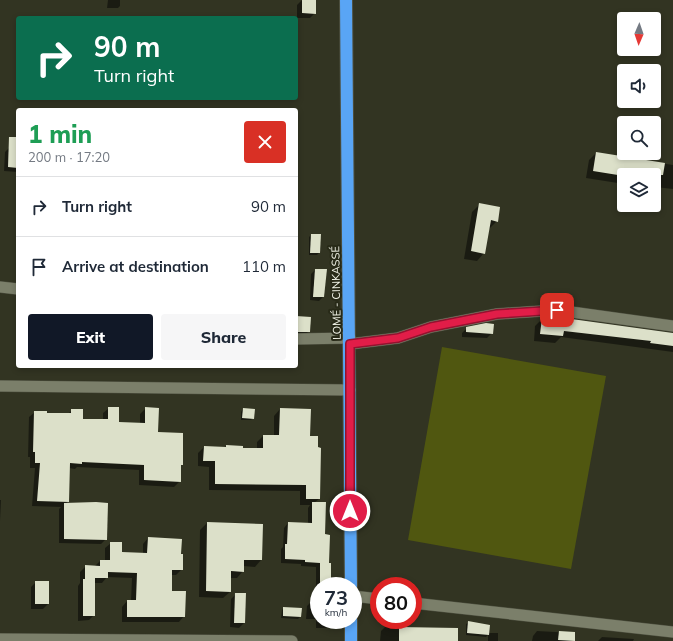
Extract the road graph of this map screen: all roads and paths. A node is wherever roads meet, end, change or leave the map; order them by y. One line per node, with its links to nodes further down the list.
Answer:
1 (346, 0): 6 (highway, LOMÉ - CINKASSÉ)
2 (0, 287): 3 (street)
3 (16, 289)
4 (673, 326): 6 (street)
5 (298, 339): 6 (street)
6 (350, 341): 8 (highway, LOMÉ - CINKASSÉ)
7 (0, 386): 8 (street)
8 (350, 390): 9 (highway, LOMÉ - CINKASSÉ)
9 (350, 577)
10 (422, 604): 12 (street)
11 (351, 629): 15 (highway)
12 (669, 635)
13 (0, 639): 14 (street)
14 (292, 641)
15 (351, 641)

